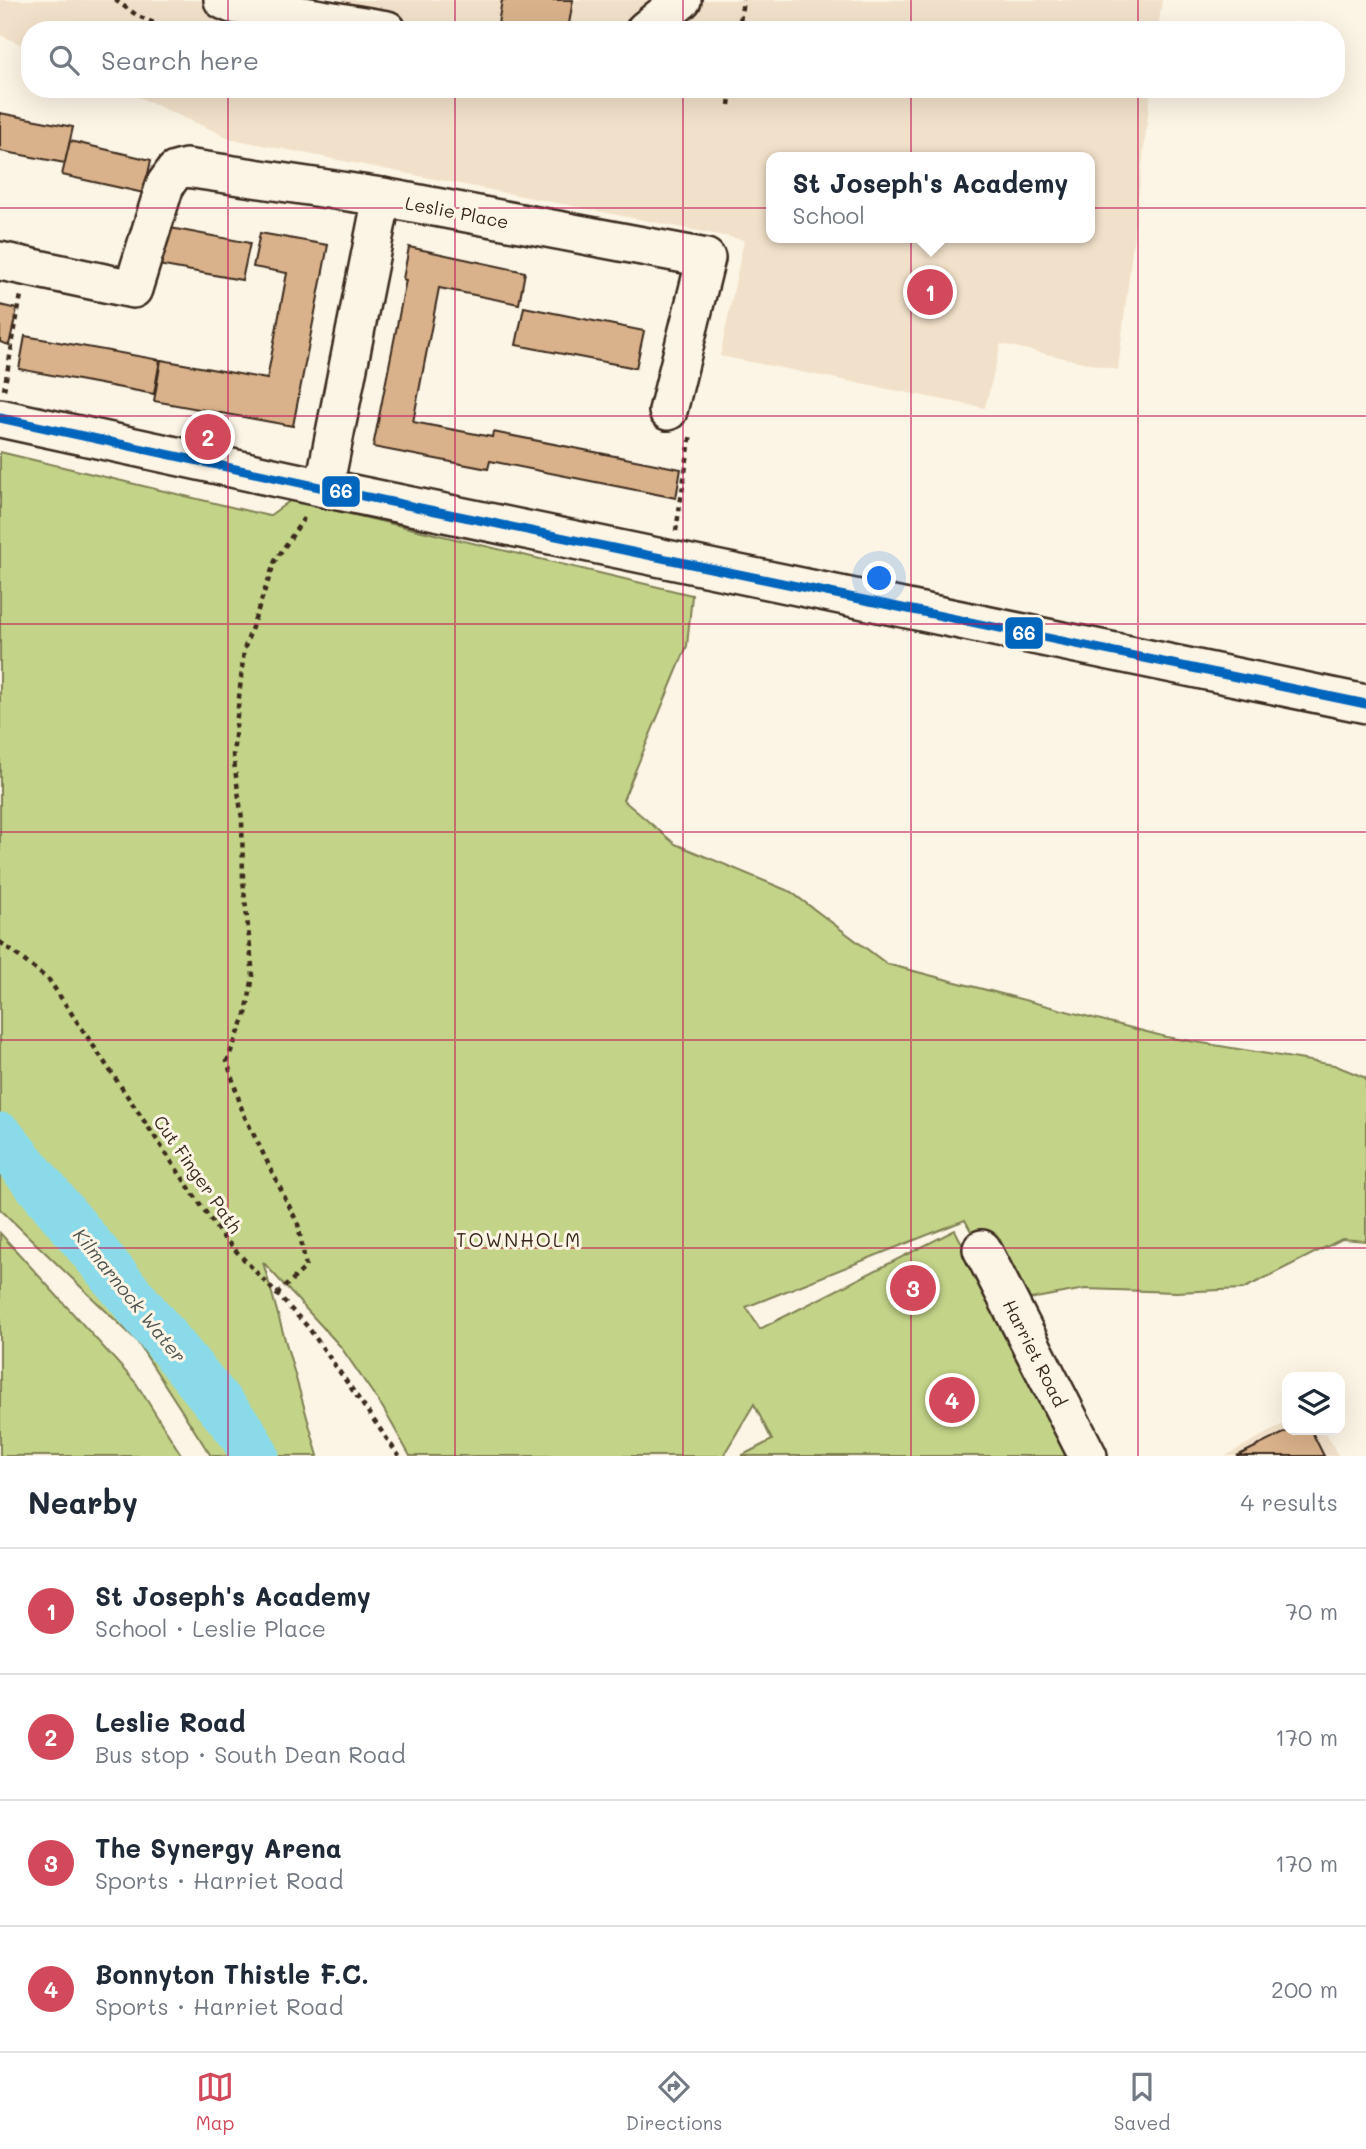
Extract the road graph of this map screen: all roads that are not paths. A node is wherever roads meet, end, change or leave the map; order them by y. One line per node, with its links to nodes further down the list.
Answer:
1 (223, 0): 3 (street)
2 (681, 0): 4 (street)
3 (333, 21)
4 (656, 21)
5 (382, 197): 6 (street, Leslie Place); 7 (street, Leslie Place); 9 (street)
6 (13, 264)
7 (669, 406)
8 (1, 408): 9 (street)
9 (324, 488): 10 (street)
10 (1366, 704)
11 (982, 1250): 12 (street, Harriet Road)
12 (1087, 1456)

